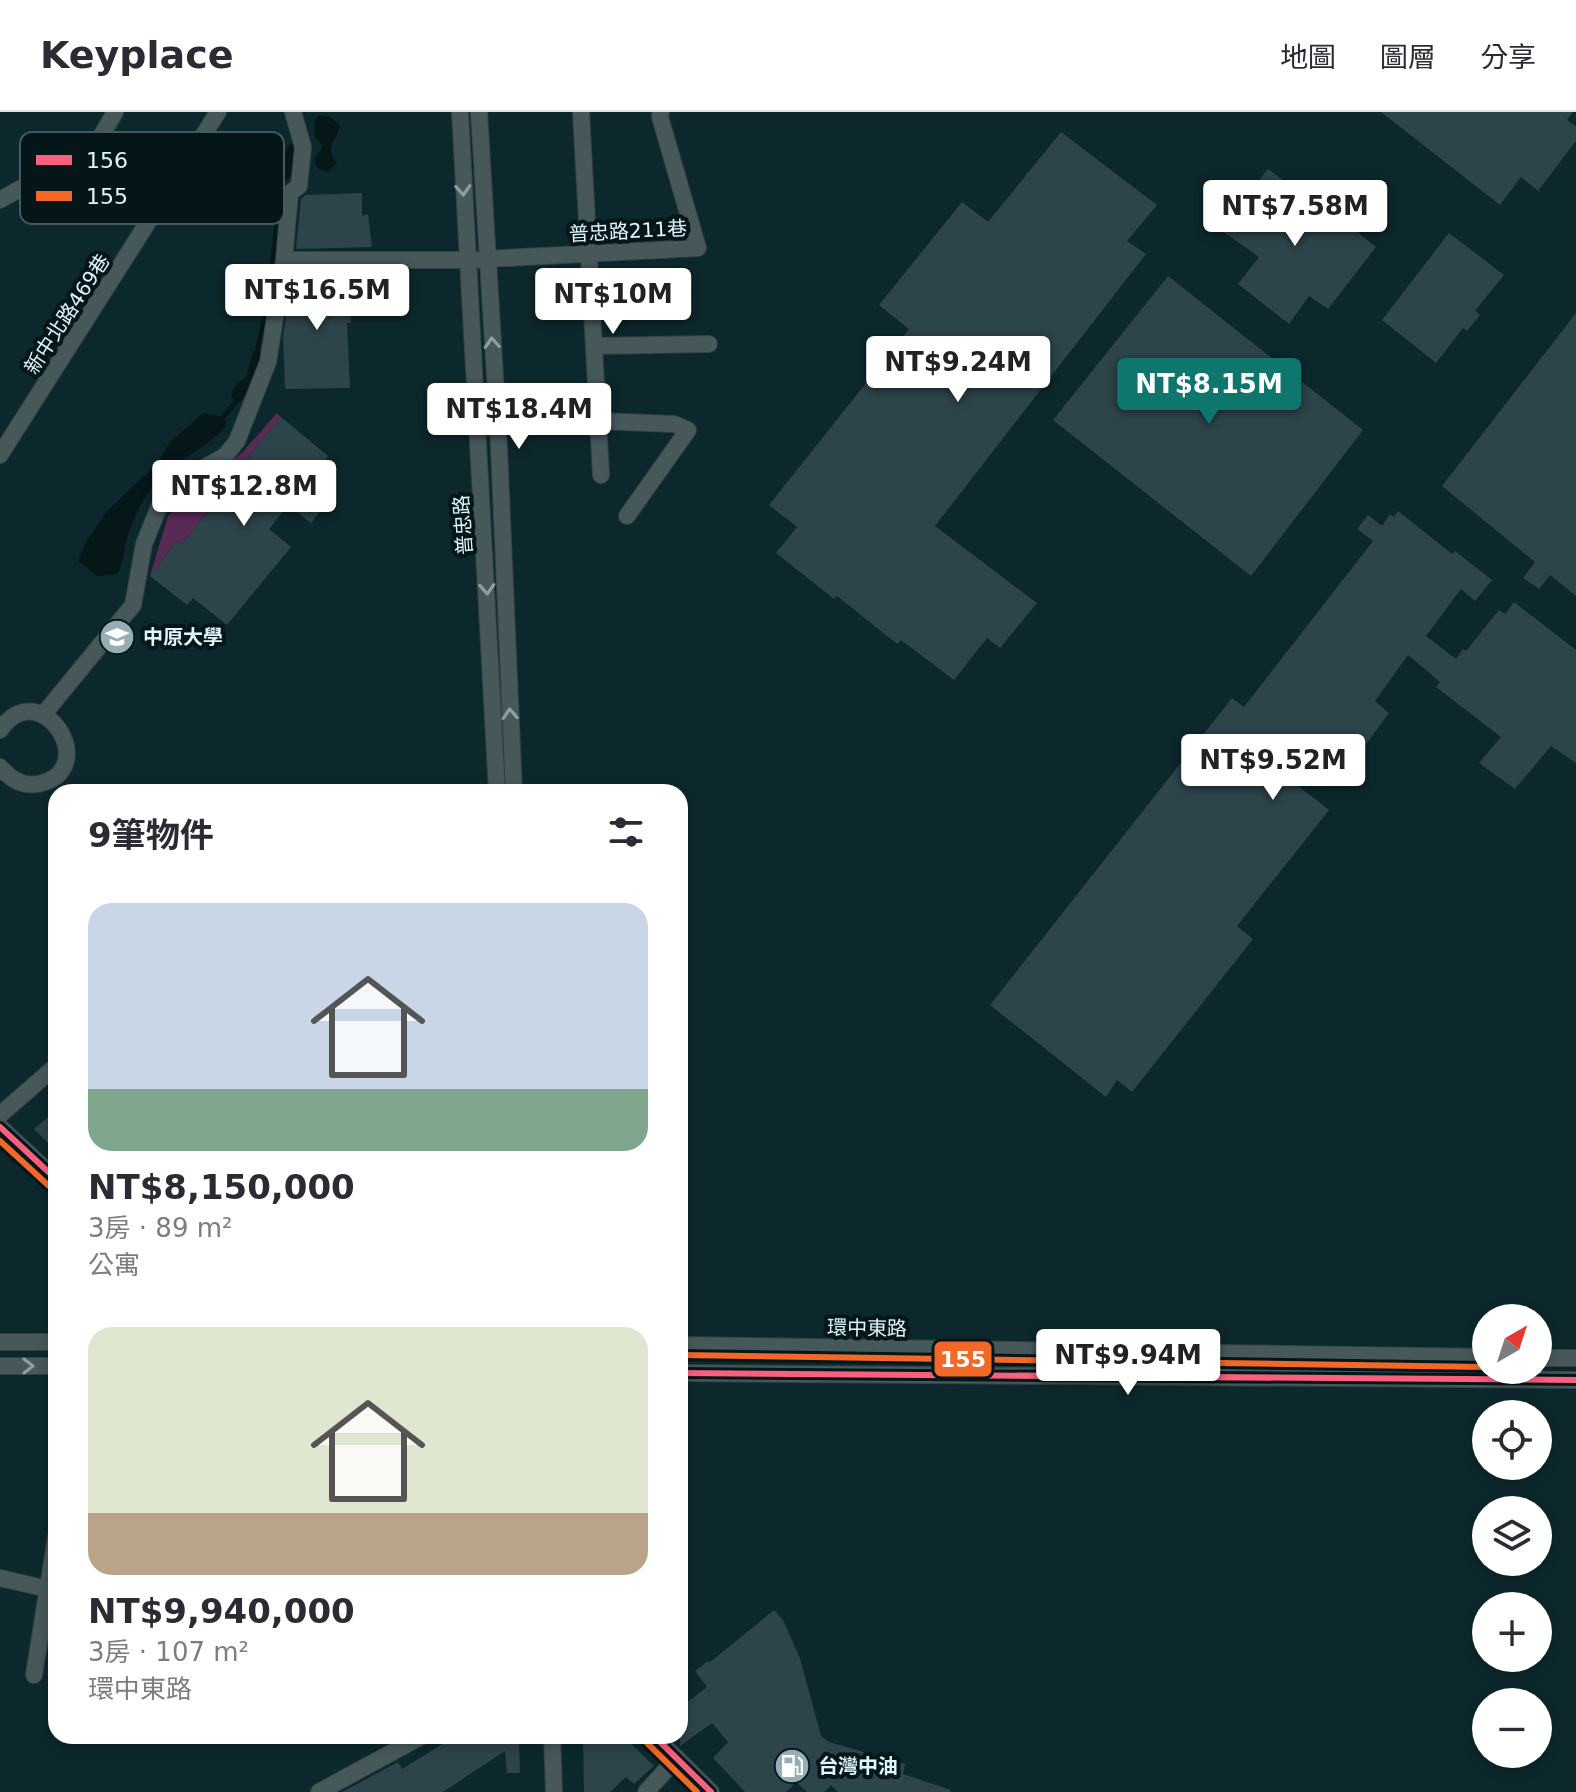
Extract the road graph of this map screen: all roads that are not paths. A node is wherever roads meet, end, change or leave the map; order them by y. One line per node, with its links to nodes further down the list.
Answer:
1 (115, 112): 8 (street)
2 (218, 112): 9 (street, 新中北路469巷)
3 (293, 112): 15 (street)
4 (460, 112): 16 (street, 普忠路, one-way to 16)
5 (479, 112): 14 (street, 普忠路)
6 (581, 112): 13 (street)
7 (661, 112): 13 (street, 普忠路211巷)
8 (104, 132)
9 (205, 132)
10 (20, 189): 11 (street)
11 (0, 200)
12 (147, 224): 22 (street, 新中北路469巷)
13 (589, 253): 14 (street, 普忠路211巷); 18 (street)
14 (486, 259): 16 (street, 普忠路211巷); 20 (street, 普忠路, one-way to 14)
15 (284, 260): 16 (street, 普忠路211巷); 25 (street)
16 (467, 260): 21 (street, 普忠路)
17 (709, 344): 18 (street)
18 (594, 346): 19 (street)
19 (598, 421): 20 (street); 23 (street); 24 (street)
20 (498, 426): 21 (street); 29 (street, 普忠路, one-way to 20)
21 (476, 427): 28 (street, 普忠路, one-way to 28)
22 (0, 455)
23 (601, 475)
24 (627, 516)
25 (43, 715): 26 (street); 27 (street)
26 (0, 730)
27 (0, 768)
28 (497, 784)
29 (514, 784)
30 (48, 1073): 31 (street)
31 (0, 1115)
32 (0, 1127): 33 (street)
33 (48, 1172)
34 (0, 1342): 35 (street)
35 (48, 1342)
36 (688, 1345): 37 (street, 環中東路)
37 (1472, 1357)
38 (1552, 1358): 39 (street)
39 (1576, 1358)
40 (0, 1366): 41 (street, one-way to 41)
41 (48, 1366)
42 (688, 1373): 43 (street)
43 (1576, 1380)
44 (0, 1578): 45 (street)
45 (48, 1589): 46 (street)
46 (34, 1675)
47 (407, 1744): 51 (street)
48 (552, 1744): 52 (street)
49 (662, 1744): 50 (street)
50 (677, 1758): 53 (street); 54 (street)
51 (319, 1792)
52 (554, 1792)
53 (646, 1792)
54 (711, 1792)

